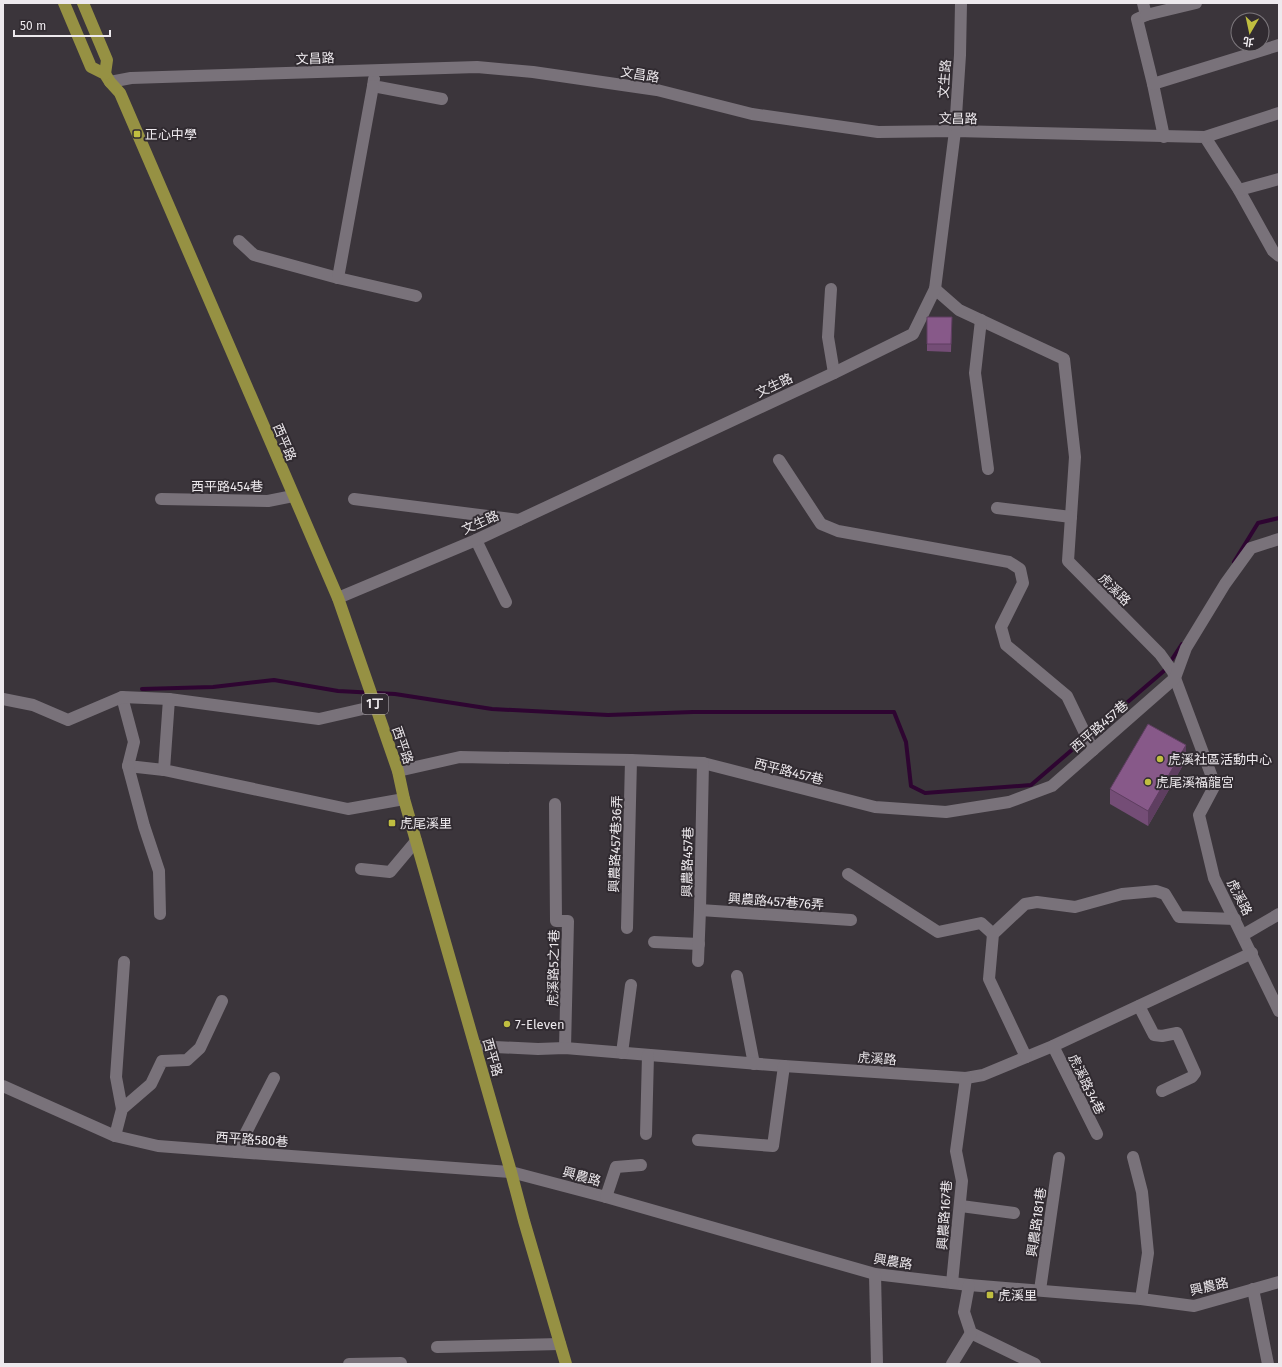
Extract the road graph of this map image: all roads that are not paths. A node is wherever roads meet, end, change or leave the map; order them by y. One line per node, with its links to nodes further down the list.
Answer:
1 (64, 3): 9 (main road, 西平路 / 1丁)
2 (83, 3): 9 (main road)
3 (961, 3): 14 (street, 文生路)
4 (1143, 3): 6 (street)
5 (1196, 3): 6 (street)
6 (1146, 15): 10 (street)
7 (1279, 45): 10 (street)
8 (375, 70): 9 (street, 文昌路); 11 (street); 14 (street, 文昌路)
9 (107, 78): 29 (main road, 西平路 / 1丁)
10 (1153, 84): 15 (street)
11 (373, 86): 12 (street); 21 (street)
12 (442, 99)
13 (1279, 113): 16 (street)
14 (955, 131): 15 (street, 文昌路); 23 (street, 文生路)
15 (1164, 137): 16 (street, 文昌路)
16 (1204, 137): 18 (street)
17 (1279, 179): 18 (street)
18 (1239, 190): 20 (street)
19 (239, 242): 21 (street)
20 (1277, 252)
21 (338, 278): 24 (street)
22 (831, 289): 26 (street)
23 (935, 289): 25 (street, 虎溪路); 26 (street, 文生路)
24 (416, 296)
25 (981, 320): 28 (street); 33 (street, 虎溪路)
26 (834, 372): 34 (street, 文生路)
27 (779, 460): 44 (street)
28 (988, 468)
29 (293, 496): 31 (street, 西平路454巷); 37 (main road, 西平路 / 1丁)
30 (354, 499): 34 (street)
31 (161, 500)
32 (997, 508): 33 (street)
33 (1071, 517): 39 (street, 虎溪路)
34 (519, 520): 36 (street, 文生路)
35 (1279, 539): 39 (street)
36 (476, 540): 37 (street, 文生路); 38 (street)
37 (338, 598): 43 (main road, 西平路 / 1丁)
38 (506, 602)
39 (1174, 675): 44 (street, 西平路457巷); 58 (street, 虎溪路)
40 (122, 697): 41 (street); 42 (street); 47 (street)
41 (3, 699)
42 (169, 699): 43 (street); 48 (street)
43 (376, 706): 49 (main road, 西平路 / 1丁)
44 (1093, 750): 46 (street, 西平路457巷)
45 (631, 760): 46 (street, 西平路457巷); 49 (street, 西平路457巷); 60 (street, 興農路457巷36弄)
46 (703, 763): 55 (street, 興農路457巷)
47 (128, 766): 48 (street); 56 (street)
48 (164, 770): 50 (street)
49 (398, 771): 50 (main road, 西平路 / 1丁)
50 (404, 799): 52 (main road, 西平路 / 1丁)
51 (555, 804): 75 (street, 虎溪路5之1巷)
52 (416, 841): 53 (street); 73 (main road, 西平路 / 1丁)
53 (361, 869)
54 (848, 874): 61 (street)
55 (700, 910): 59 (street, 興農路457巷76弄); 64 (street, 興農路457巷)
56 (160, 914)
57 (1279, 914): 62 (street)
58 (1235, 918): 61 (street); 62 (street, 虎溪路)
59 (851, 920)
60 (626, 928)
61 (993, 934): 78 (street)
62 (1243, 935): 65 (street, 虎溪路)
63 (654, 942): 64 (street)
64 (699, 944): 67 (street, 興農路457巷)
65 (1252, 952): 71 (street, 虎溪路); 72 (street, 虎溪路)
66 (124, 962): 85 (street)
67 (698, 962)
68 (737, 976): 79 (street)
69 (631, 985): 76 (street)
70 (222, 1001): 85 (street)
71 (1139, 1006): 74 (street, 虎溪路); 84 (street)
72 (1279, 1011)
73 (475, 1046): 75 (street, 虎溪路); 94 (main road, 西平路 / 1丁)
74 (1053, 1046): 78 (street, 虎溪路); 87 (street, 虎溪路34巷)
75 (565, 1048): 76 (street, 虎溪路)
76 (622, 1053): 77 (street, 虎溪路)
77 (648, 1055): 79 (street, 虎溪路); 86 (street)
78 (1026, 1057): 82 (street, 虎溪路)
79 (754, 1064): 80 (street, 虎溪路)
80 (784, 1066): 82 (street, 虎溪路); 89 (street)
81 (274, 1078): 90 (street)
82 (966, 1078): 96 (street, 興農路167巷)
83 (3, 1086): 88 (street, 西平路580巷)
84 (1162, 1091)
85 (122, 1109): 88 (street)
86 (646, 1134)
87 (1097, 1134)
88 (116, 1136): 90 (street, 西平路580巷)
89 (698, 1140)
90 (236, 1152): 94 (street, 西平路580巷)
91 (1133, 1157): 104 (street)
92 (1059, 1158): 103 (street, 興農路181巷)
93 (641, 1165): 95 (street)
94 (511, 1172): 95 (street, 興農路); 106 (main road, 西平路 / 1丁)
95 (606, 1197): 98 (street, 興農路)
96 (961, 1206): 97 (street); 100 (street, 興農路167巷)
97 (1014, 1213)
98 (875, 1274): 100 (street, 興農路); 111 (street)
99 (1279, 1282): 102 (street, 興農路)
100 (952, 1283): 101 (street, 興農路)
101 (969, 1285): 103 (street, 興農路); 105 (street)
102 (1253, 1289): 104 (street, 興農路); 114 (street)
103 (1040, 1290): 104 (street, 興農路)
104 (1141, 1299)
105 (971, 1333): 112 (street); 113 (street)
106 (560, 1344): 107 (street); 110 (main road, 西平路 / 1丁)
107 (437, 1347)
108 (349, 1364): 109 (street)
109 (401, 1364)
110 (566, 1364)
111 (877, 1364)
112 (952, 1364)
113 (1034, 1364)
114 (1268, 1364)

